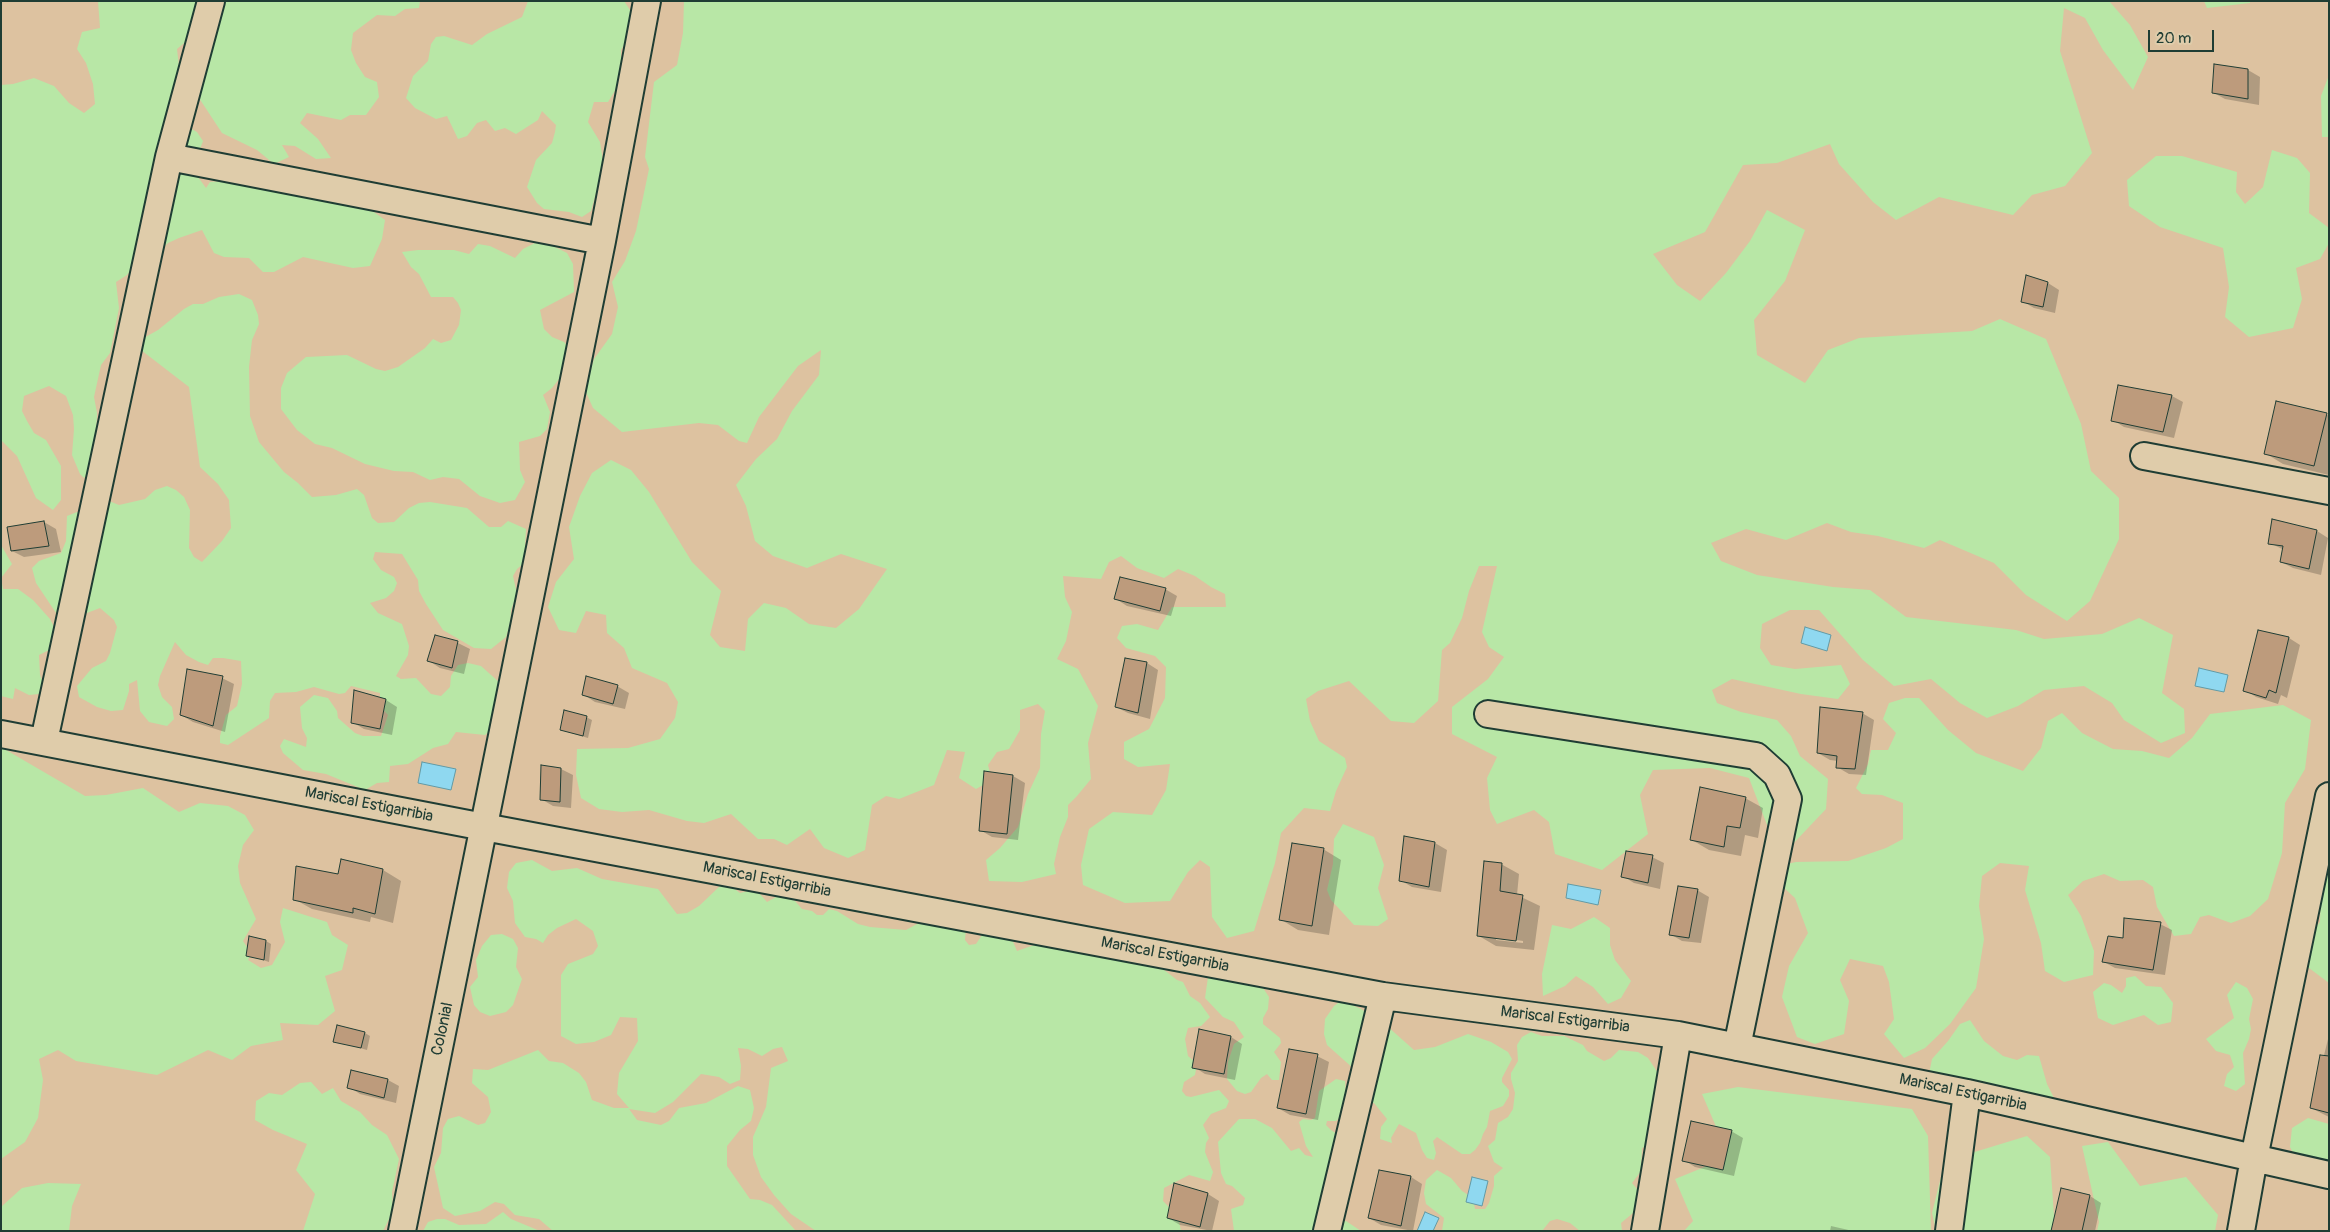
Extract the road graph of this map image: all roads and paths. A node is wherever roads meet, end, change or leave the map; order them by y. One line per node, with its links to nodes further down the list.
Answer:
1 (211, 1): 3 (street)
2 (647, 1): 4 (street, Colonial)
3 (169, 156): 4 (street); 9 (street)
4 (602, 241): 11 (street, Colonial)
5 (2144, 456): 6 (street)
6 (2329, 491)
7 (1488, 714): 14 (street)
8 (1, 734): 9 (street, Mariscal Estigarribia)
9 (44, 742): 11 (street, Mariscal Estigarribia)
10 (2329, 796): 16 (street)
11 (484, 827): 12 (street, Mariscal Estigarribia); 18 (street, Colonial)
12 (1383, 996): 13 (street, Mariscal Estigarribia); 19 (street)
13 (1678, 1035): 14 (street, Mariscal Estigarribia); 20 (street)
14 (1737, 1047): 15 (street, Mariscal Estigarribia)
15 (1968, 1093): 16 (street, Mariscal Estigarribia); 21 (street)
16 (2254, 1158): 17 (street, Mariscal Estigarribia); 22 (street)
17 (2329, 1175)
18 (402, 1231)
19 (1327, 1231)
20 (1645, 1231)
21 (1949, 1231)
22 (2241, 1231)

